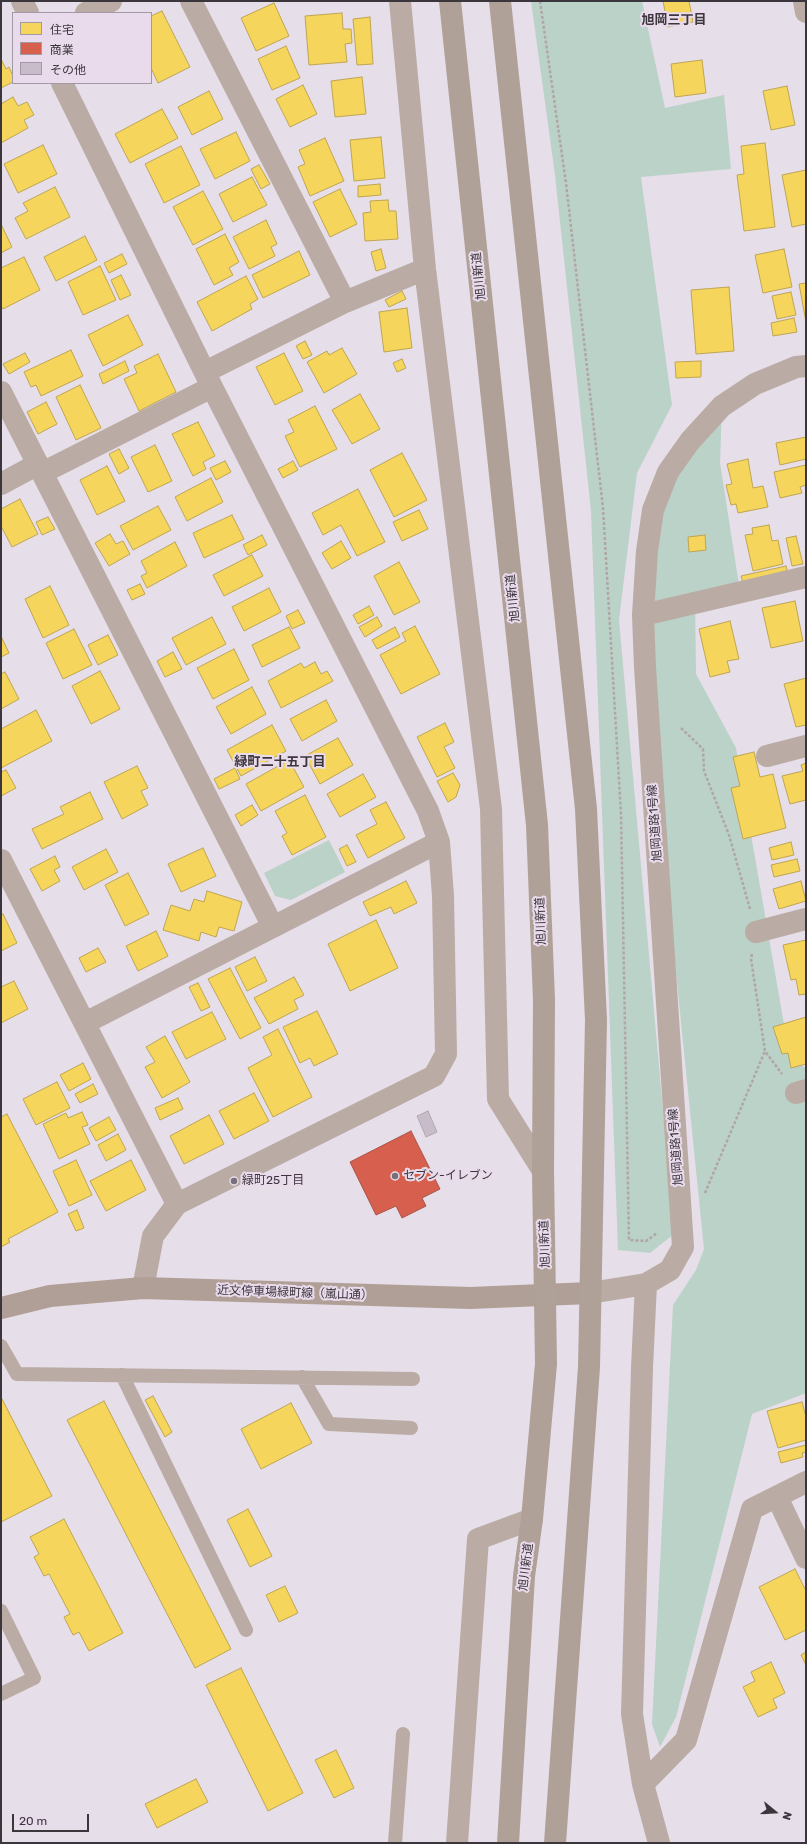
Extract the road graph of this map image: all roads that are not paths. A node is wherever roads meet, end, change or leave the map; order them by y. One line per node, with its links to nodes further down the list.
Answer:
1 (22, 1): 8 (street)
2 (111, 1): 9 (street)
3 (191, 1): 13 (street)
4 (400, 1): 12 (street)
5 (450, 1): 29 (highway, 旭川新道)
6 (500, 1): 33 (highway)
7 (804, 1): 10 (street)
8 (28, 12)
9 (88, 12)
10 (806, 12)
11 (62, 84): 15 (street)
12 (425, 269): 13 (street); 29 (street)
13 (345, 302): 15 (street)
14 (806, 366): 20 (street, 旭岡道路1号線)
15 (209, 380): 17 (street); 23 (street)
16 (1, 392): 17 (street)
17 (40, 469): 18 (street); 26 (street)
18 (1, 484)
19 (806, 577): 20 (street)
20 (643, 615): 31 (street, 旭岡道路1号線)
21 (806, 746): 22 (street)
22 (767, 756)
23 (439, 842): 26 (street); 30 (street)
24 (4, 873): 28 (street)
25 (806, 919): 27 (street)
26 (273, 927): 28 (street)
27 (756, 932)
28 (85, 1023): 30 (street)
29 (543, 1171): 34 (highway, 旭川新道)
30 (177, 1204): 32 (street)
31 (646, 1284): 33 (street, 旭岡道路1号線); 49 (street)
32 (143, 1288): 34 (main road, 近文停車場緑町線（嵐山通）); 35 (main road, 近文停車場緑町線（嵐山通）)
33 (590, 1293): 34 (main road, 近文停車場緑町線（嵐山通）); 53 (highway)
34 (546, 1296): 43 (highway, 旭川新道)
35 (1, 1308)
36 (1, 1346): 37 (lane)
37 (122, 1375): 38 (lane); 46 (lane)
38 (302, 1377): 39 (lane); 40 (lane)
39 (413, 1378)
40 (411, 1428)
41 (806, 1482): 42 (street)
42 (777, 1497): 44 (street); 49 (street)
43 (532, 1519): 51 (street); 52 (highway, 旭川新道)
44 (806, 1558)
45 (1, 1611): 47 (lane)
46 (246, 1630)
47 (1, 1694)
48 (403, 1734): 50 (lane)
49 (643, 1784): 54 (street)
50 (395, 1843)
51 (457, 1843)
52 (508, 1843)
53 (555, 1843)
54 (659, 1843)

